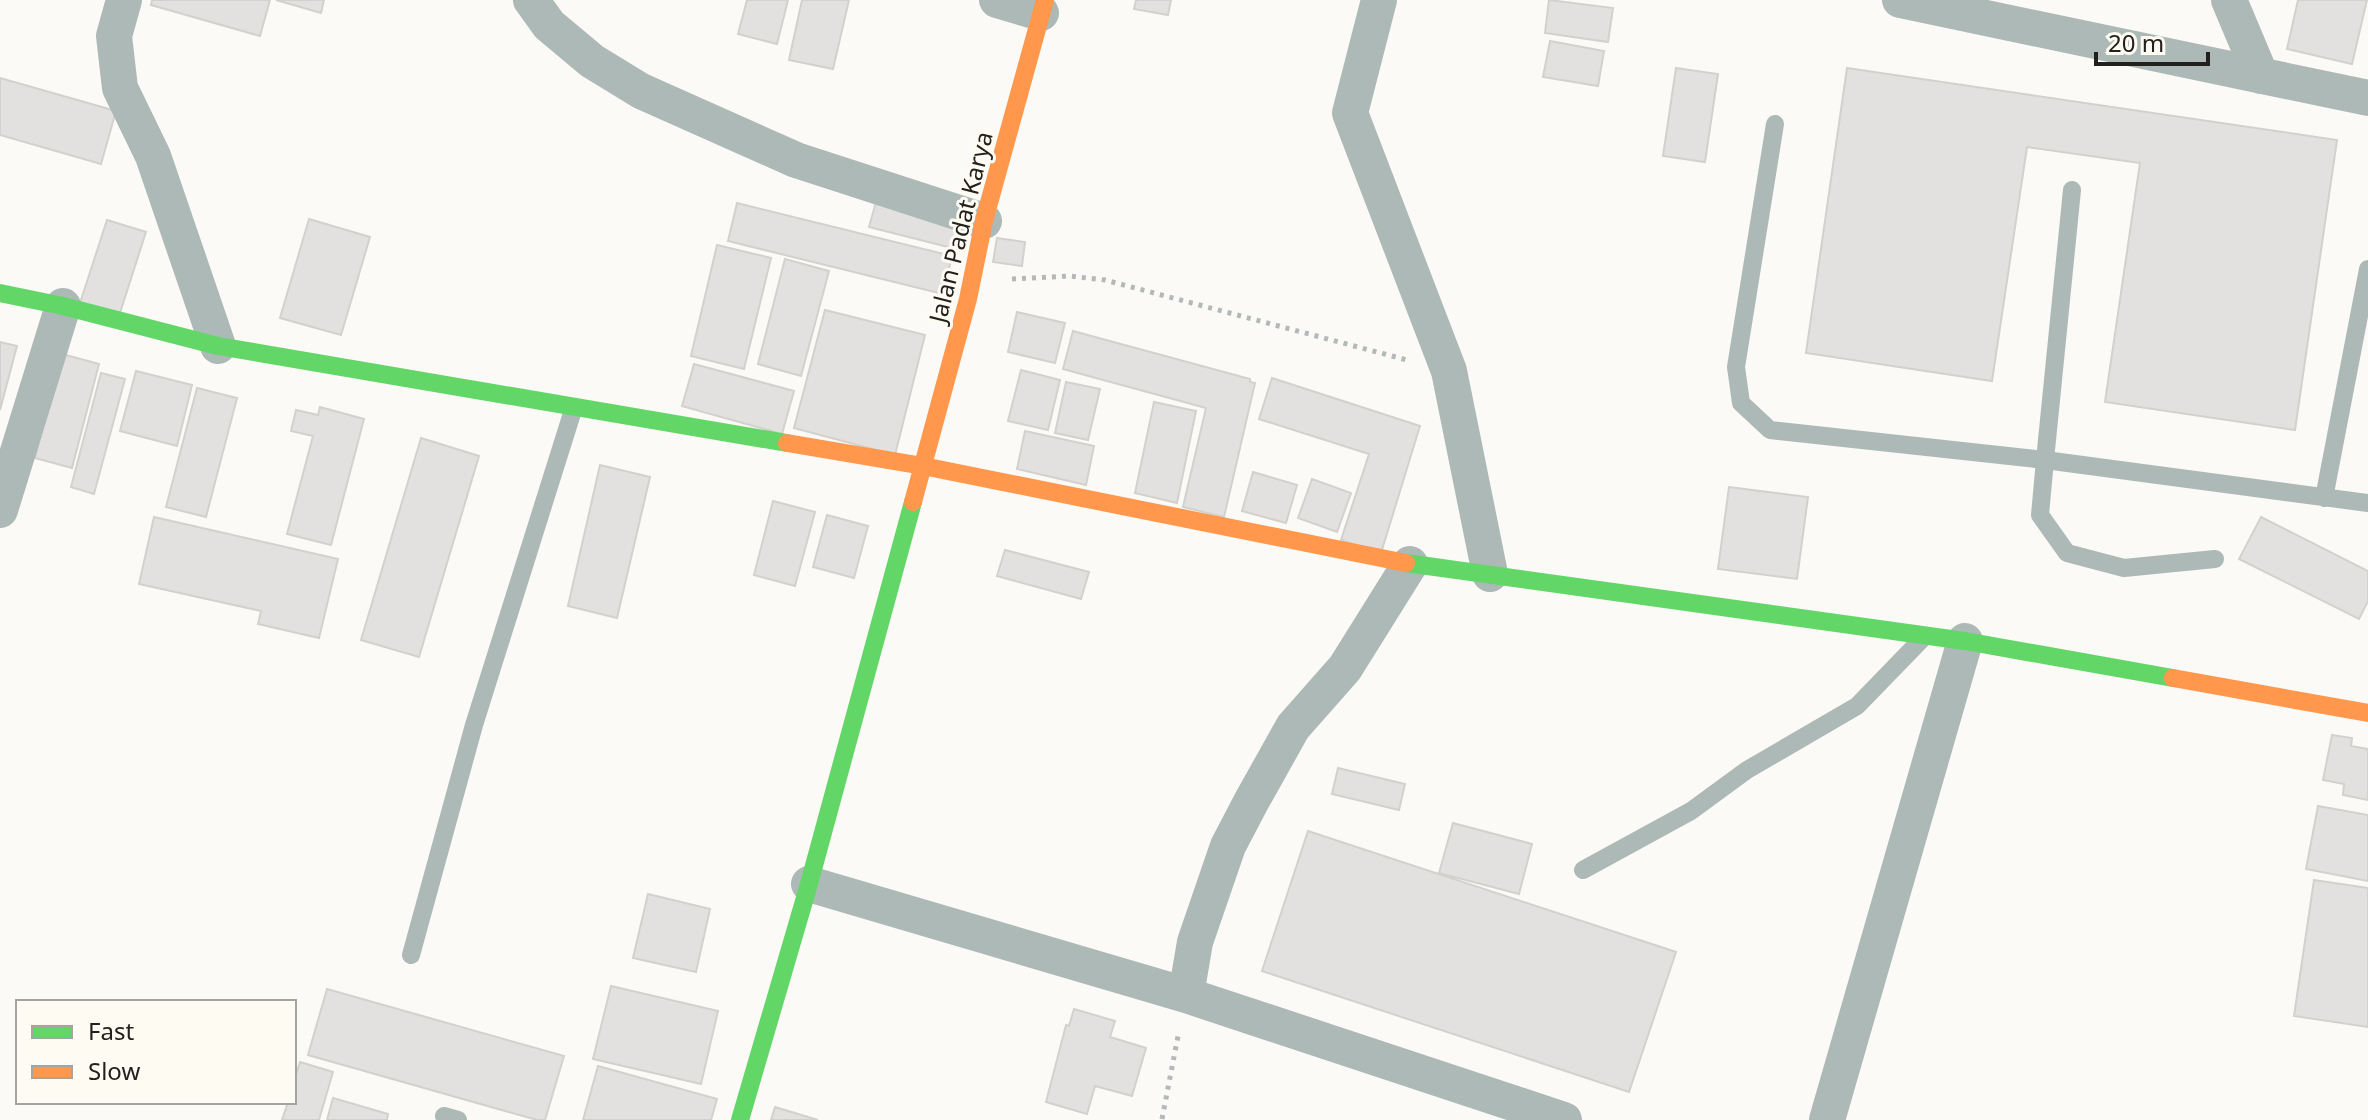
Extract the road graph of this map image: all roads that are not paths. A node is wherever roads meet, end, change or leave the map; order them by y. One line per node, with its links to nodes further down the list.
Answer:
1 (124, 0): 16 (street)
2 (531, 0): 12 (street)
3 (997, 0): 7 (street)
4 (1379, 0): 25 (street)
5 (1900, 0): 8 (street)
6 (2229, 0): 8 (street)
7 (1043, 7): 12 (street, Jalan Padat Karya)
8 (2261, 76): 9 (street)
9 (2368, 98)
10 (1775, 124): 18 (lane)
11 (2072, 190): 18 (lane)
12 (984, 221): 19 (street, Jalan Padat Karya)
13 (2368, 269): 20 (lane)
14 (0, 293): 15 (street)
15 (63, 306): 16 (street); 22 (street)
16 (218, 346): 17 (street)
17 (574, 407): 19 (street); 31 (lane)
18 (2045, 460): 20 (lane); 23 (lane)
19 (923, 466): 24 (street); 30 (street, Jalan Padat Karya)
20 (2324, 498): 21 (lane)
21 (2368, 503)
22 (0, 510)
23 (2215, 559)
24 (1410, 564): 25 (street); 32 (street)
25 (1490, 574): 26 (street)
26 (1924, 637): 27 (street); 29 (lane)
27 (1965, 641): 28 (street); 35 (street)
28 (2368, 713)
29 (1583, 870)
30 (809, 884): 32 (street); 33 (street, Jalan Padat Karya)
31 (411, 955)
32 (1186, 995): 34 (street)
33 (740, 1120)
34 (1564, 1120)
35 (1827, 1120)

